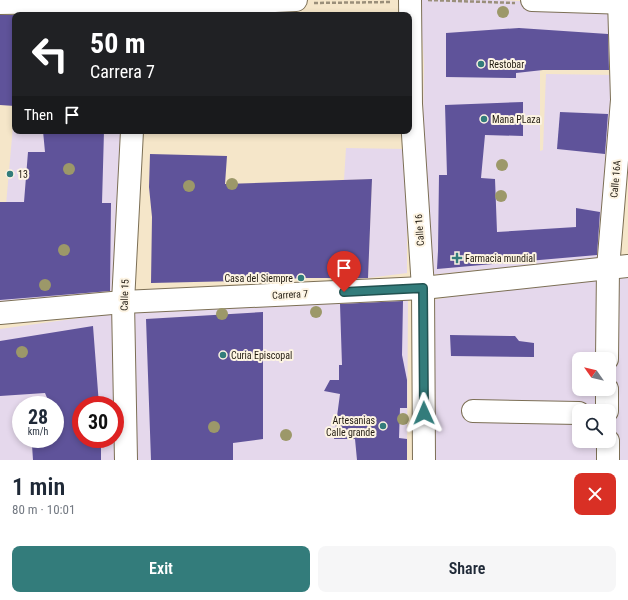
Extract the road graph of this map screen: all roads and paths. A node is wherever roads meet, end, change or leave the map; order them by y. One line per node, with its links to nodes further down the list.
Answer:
1 (296, 0): 6 (street)
2 (410, 0): 7 (street, Calle 16)
3 (532, 0): 4 (street)
4 (622, 2): 10 (street, Calle 16A)
5 (0, 3): 6 (street)
6 (136, 5)
7 (410, 12)
8 (412, 119): 11 (street, Calle 16)
9 (132, 134): 12 (street, Calle 15)
10 (618, 267): 11 (street, Carrera 7); 14 (street, Calle 16A)
11 (423, 288): 12 (street, Carrera 7); 19 (street, Calle 16)
12 (123, 302): 13 (street, Carrera 7); 18 (street, Calle 15)
13 (0, 313)
14 (608, 352)
15 (473, 411): 16 (street)
16 (572, 413)
17 (608, 448): 20 (street)
18 (126, 460)
19 (424, 460)
20 (608, 460)

